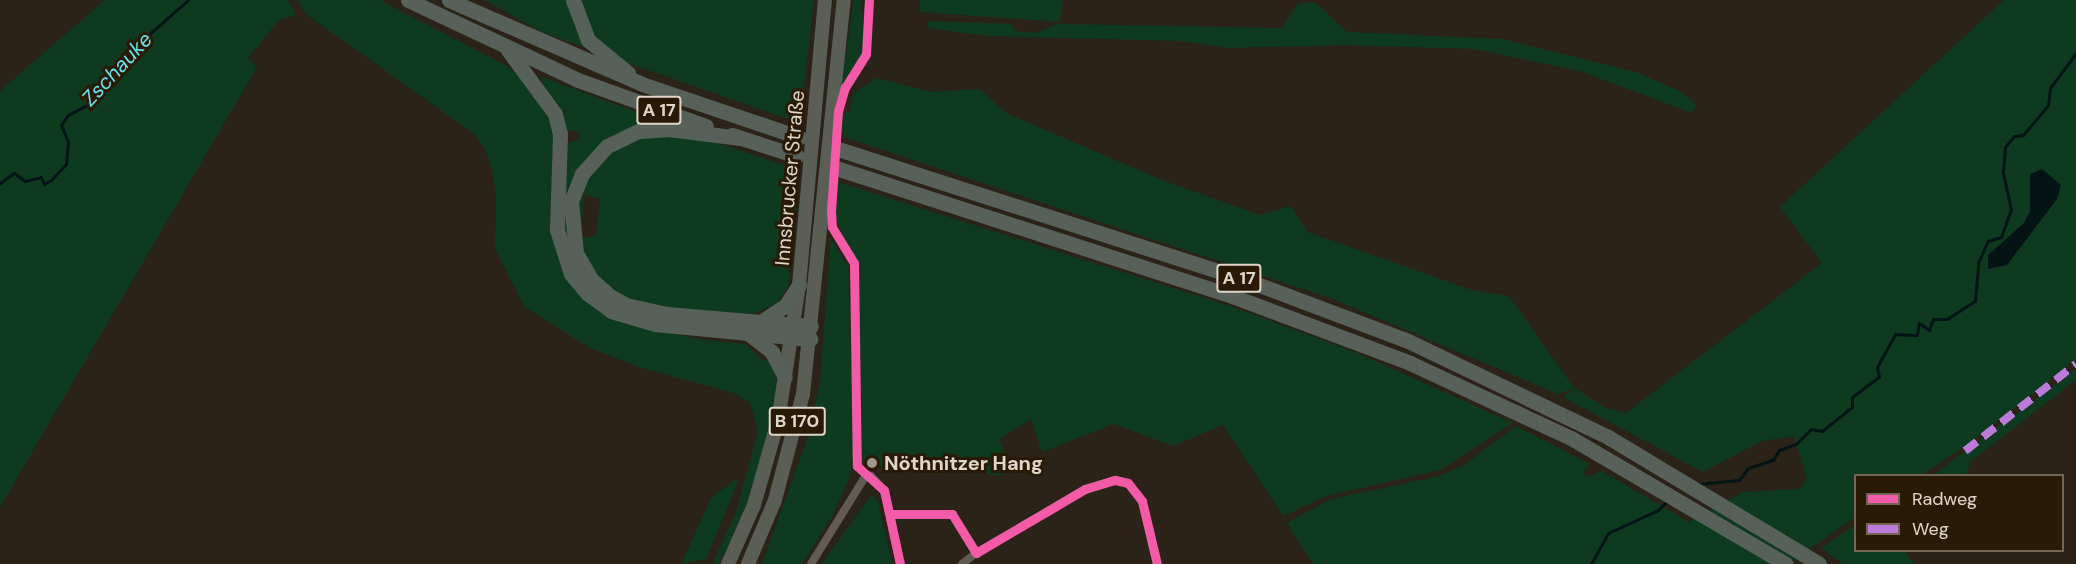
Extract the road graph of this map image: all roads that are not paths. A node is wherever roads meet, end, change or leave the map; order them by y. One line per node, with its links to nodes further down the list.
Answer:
1 (408, 0): 8 (highway, A 17)
2 (449, 0): 9 (highway, A 17)
3 (573, 0): 9 (highway)
4 (825, 0): 15 (main road, Innsbrucker Straße / B 170)
5 (844, 0): 18 (main road, Innsbrucker Straße / B 170)
6 (869, 0): 7 (street)
7 (868, 16)
8 (508, 50): 11 (highway, A 17); 19 (highway)
9 (642, 84): 10 (highway, A 17)
10 (799, 136)
11 (740, 138): 13 (highway, A 17); 16 (highway)
12 (838, 149): 30 (highway, A 17)
13 (797, 156)
14 (836, 168): 29 (highway, A 17)
15 (799, 285): 16 (highway); 17 (main road, Innsbrucker Straße / B 170)
16 (761, 322): 17 (highway)
17 (791, 331): 18 (highway); 19 (highway); 20 (main road, Innsbrucker Straße / B 170)
18 (810, 333): 24 (main road, B 170)
19 (749, 334): 20 (highway)
20 (785, 377): 23 (main road, B 170)
21 (892, 514): 22 (street); 25 (street); 26 (street)
22 (976, 553): 27 (street); 28 (street)
23 (728, 564)
24 (748, 564)
25 (811, 564)
26 (900, 564)
27 (962, 564)
28 (1157, 564)
29 (1786, 564)
30 (1819, 564)

